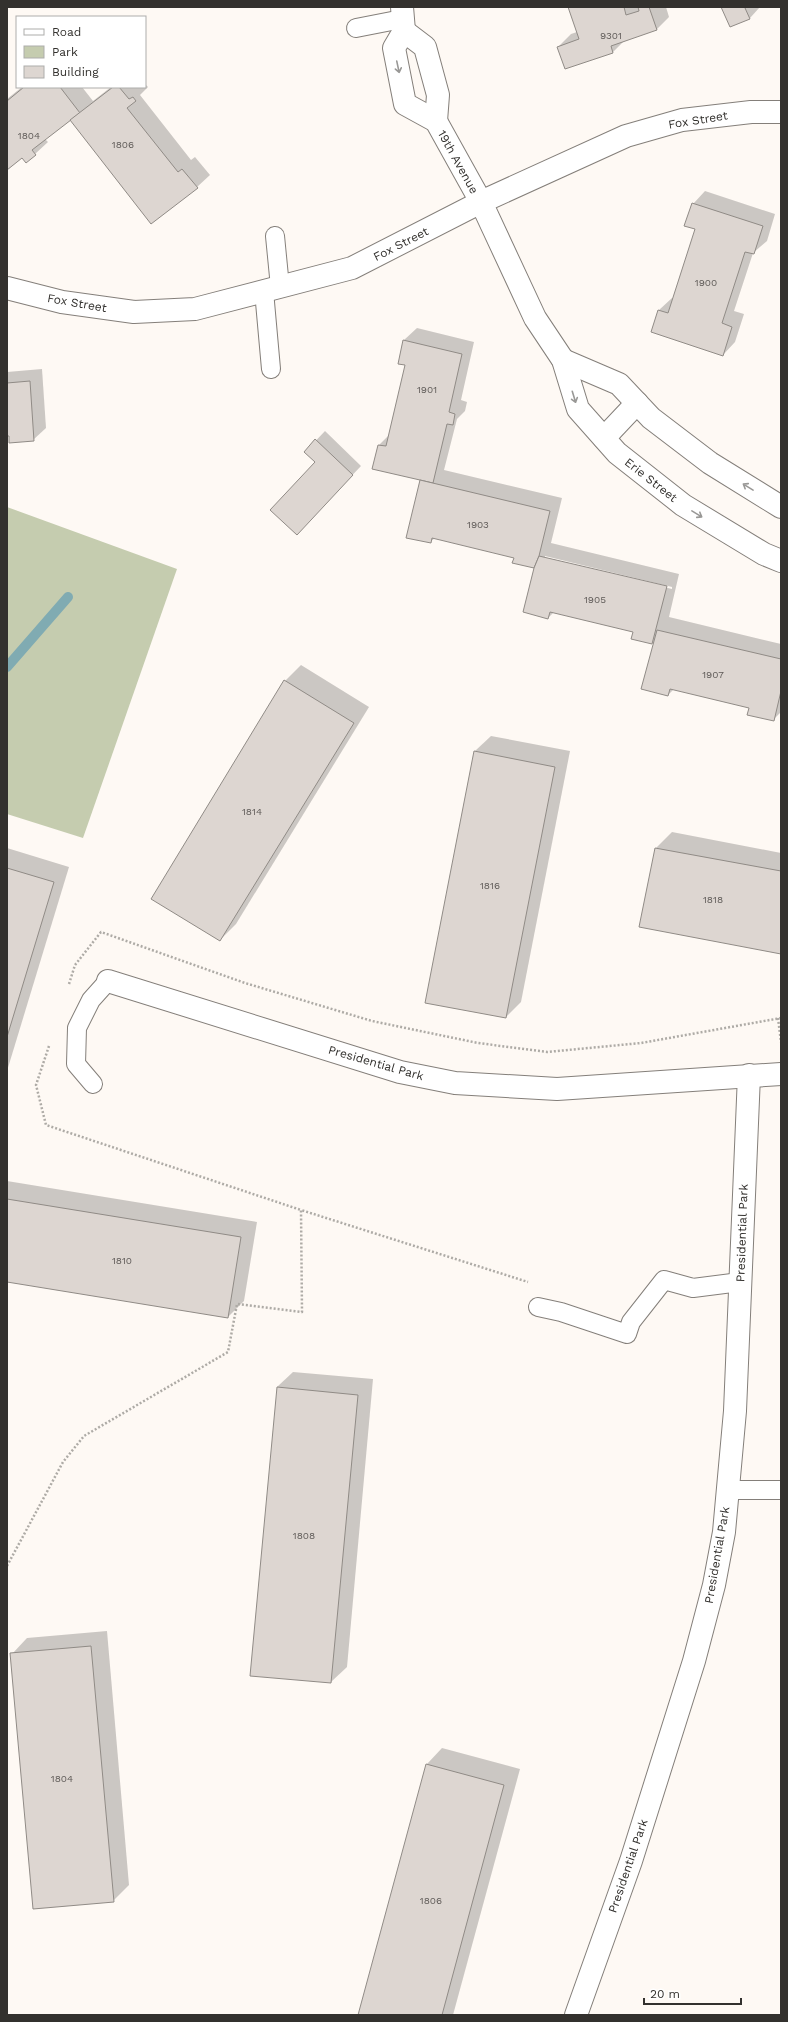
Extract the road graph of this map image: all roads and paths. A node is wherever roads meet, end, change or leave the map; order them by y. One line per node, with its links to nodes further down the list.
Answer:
1 (402, 19): 2 (lane); 4 (street, 19th Avenue); 4 (street, 19th Avenue, one-way to 4)
2 (356, 28)
3 (781, 112): 5 (street, Fox Street)
4 (436, 121): 5 (street, 19th Avenue)
5 (481, 202): 8 (street, Fox Street); 9 (street, Erie Street)
6 (275, 236): 8 (lane)
7 (7, 288): 8 (street, Fox Street)
8 (272, 289): 10 (lane)
9 (563, 360): 11 (street); 12 (street, Erie Street, one-way to 12)
10 (271, 370)
11 (637, 403): 12 (street); 13 (street, one-way to 11)
12 (604, 438): 14 (street, Erie Street, one-way to 14)
13 (781, 508)
14 (781, 561)
15 (108, 980): 19 (street, Presidential Park); 20 (lane)
16 (778, 1018): 17 (path)
17 (781, 1042)
18 (781, 1074): 19 (street, Presidential Park)
19 (749, 1075): 22 (street, Presidential Park)
20 (93, 1084)
21 (529, 1282): 26 (path)
22 (740, 1282): 23 (lane); 24 (street, Presidential Park)
23 (538, 1307)
24 (728, 1490): 25 (lane); 27 (street, Presidential Park)
25 (781, 1490)
26 (7, 1566)
27 (576, 2015)

